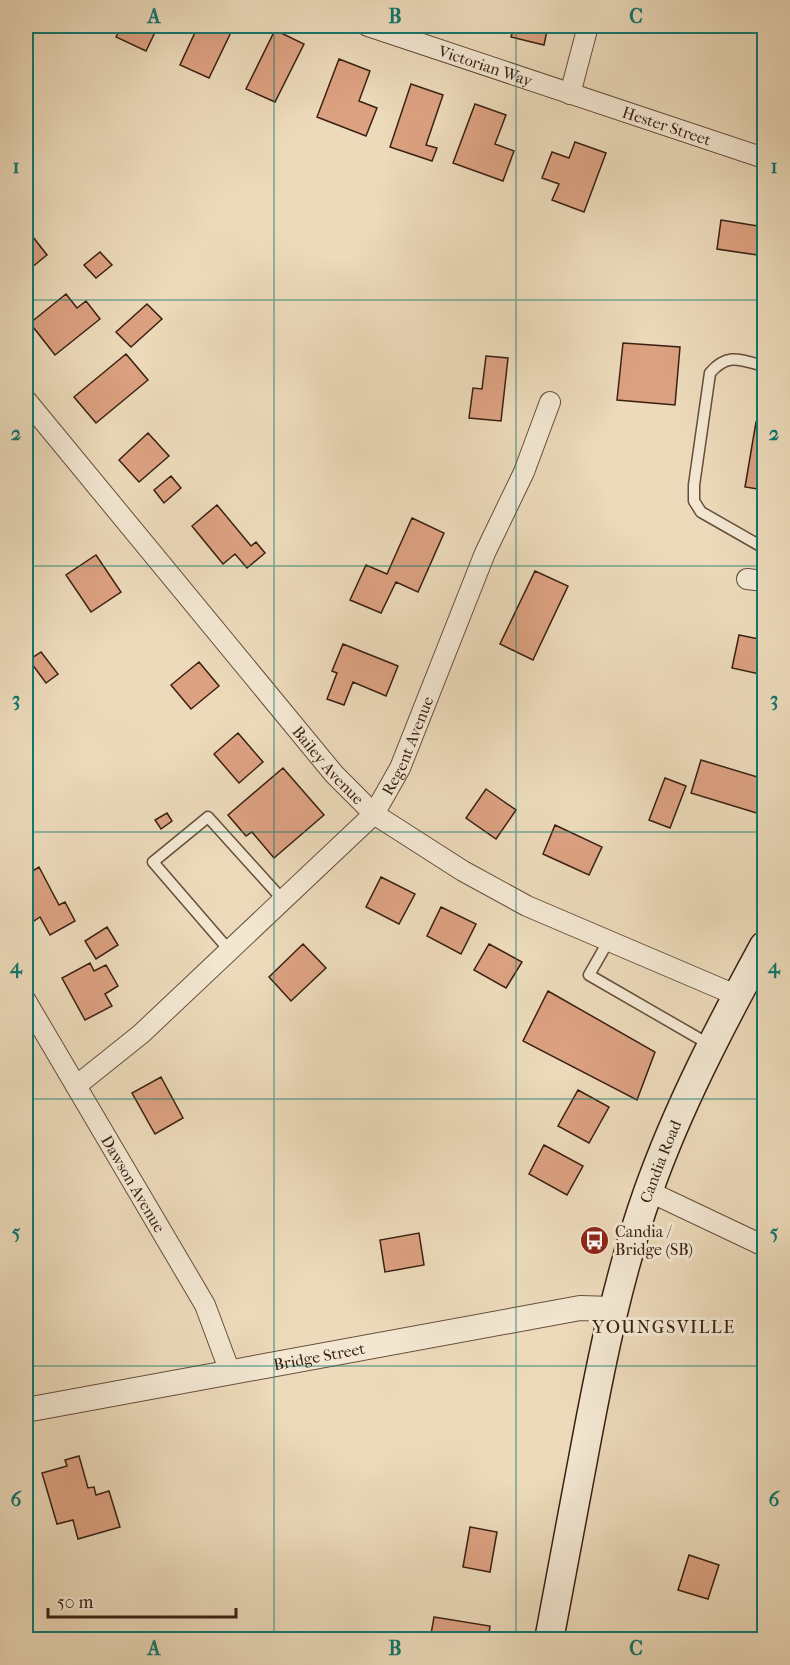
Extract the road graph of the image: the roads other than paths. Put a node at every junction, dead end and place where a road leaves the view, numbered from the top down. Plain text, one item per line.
1 (368, 26) edge
2 (588, 26) edge
3 (570, 94) junction
4 (765, 158) edge
5 (765, 366) edge
6 (26, 400) edge
7 (550, 402) dead end
8 (765, 548) edge
9 (374, 814) junction
10 (283, 900) junction
11 (609, 940) junction
12 (229, 950) junction
13 (762, 956) edge
14 (738, 996) junction
15 (26, 1001) edge
16 (712, 1046) junction
17 (76, 1086) junction
18 (648, 1191) junction
19 (765, 1246) edge
20 (614, 1309) junction
21 (230, 1372) junction
22 (26, 1410) edge
23 (549, 1640) edge

1 - 3 street, Victorian Way
2 - 3 street
3 - 4 street, Hester Street
5 - 8 lane
6 - 9 street, Bailey Avenue
7 - 9 street, Regent Avenue
9 - 10 street, Regent Avenue
9 - 11 street, Bailey Avenue
10 - 12 street, Regent Avenue
10 - 12 lane
11 - 14 street, Bailey Avenue
11 - 16 lane
12 - 17 street, Regent Avenue
13 - 14 main road, Candia Road
14 - 16 main road, Candia Road
15 - 17 street, Dawson Avenue
16 - 18 main road, Candia Road
17 - 21 street, Dawson Avenue
18 - 19 street
18 - 20 main road, Candia Road
20 - 21 street, Bridge Street
20 - 23 main road, Candia Road
21 - 22 street, Bridge Street

